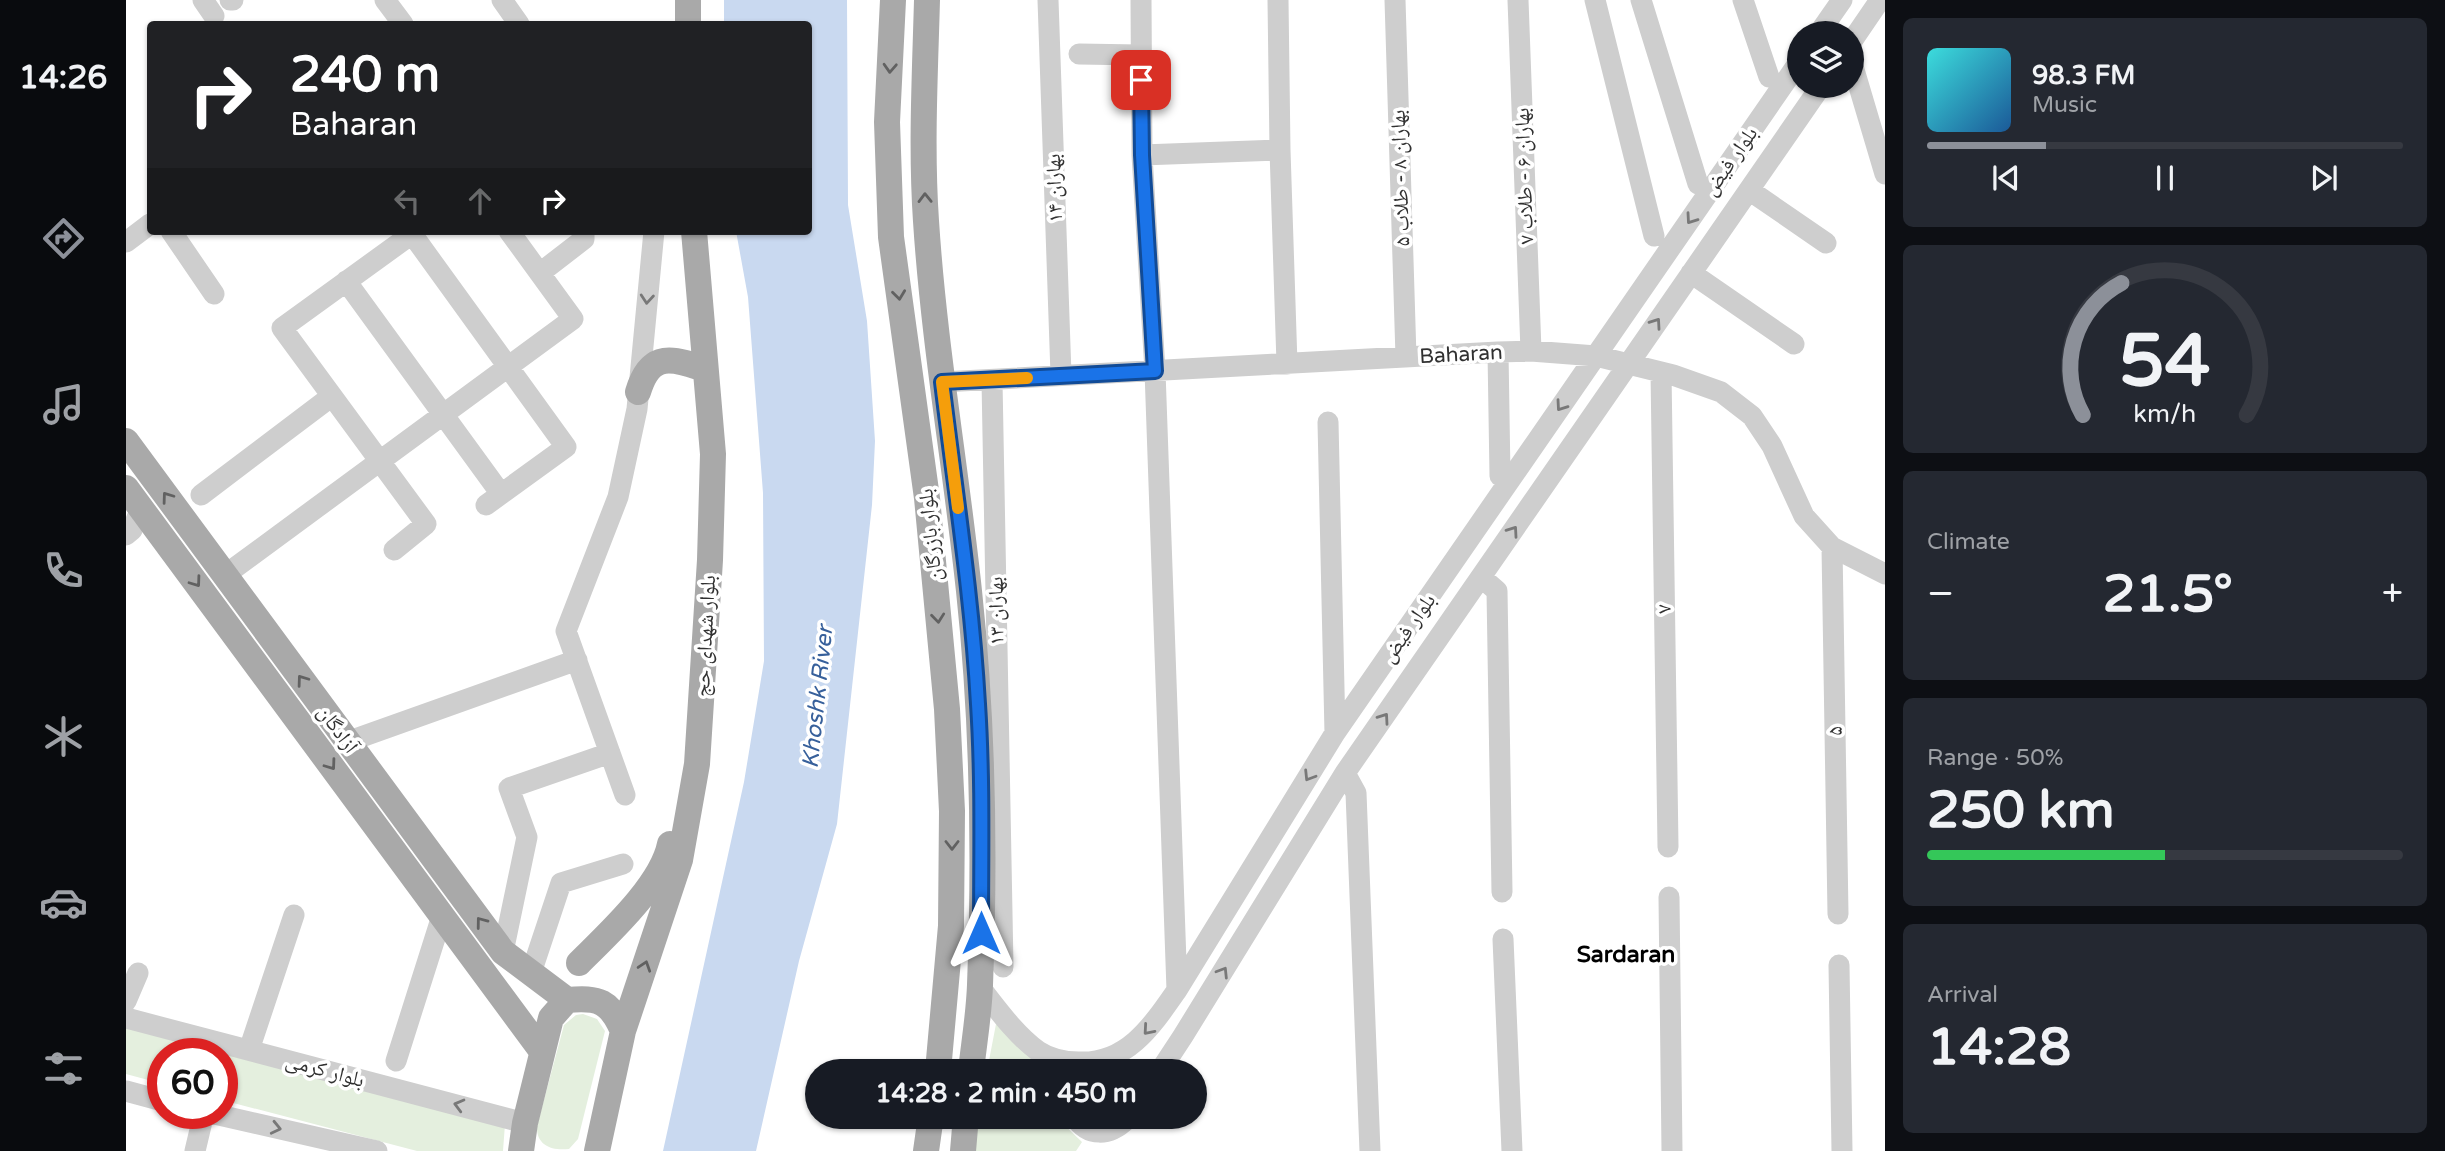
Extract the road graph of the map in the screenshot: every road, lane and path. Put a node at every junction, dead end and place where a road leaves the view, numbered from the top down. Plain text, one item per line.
1 (385, 0) edge
2 (673, 0) edge
3 (688, 0) edge
4 (893, 0) edge
5 (927, 0) edge
6 (1048, 0) edge
7 (1141, 0) edge
8 (1278, 0) edge
9 (1395, 0) edge
10 (1518, 0) edge
11 (1595, 0) edge
12 (1641, 0) edge
13 (1742, 0) edge
14 (1842, 0) edge
15 (1880, 0) edge
16 (401, 21) edge
17 (672, 21) edge
18 (688, 21) edge
19 (1827, 21) edge
20 (1864, 23) edge
21 (1079, 54) dead end
22 (1140, 55) junction
23 (1769, 77) dead end
24 (1787, 79) edge
25 (1813, 98) edge
26 (1862, 98) edge
27 (1280, 150) junction
28 (1142, 155) junction
29 (1885, 174) edge
30 (1698, 184) dead end
31 (1749, 190) junction
32 (147, 226) edge
33 (174, 235) edge
34 (410, 235) edge
35 (416, 235) edge
36 (512, 235) edge
37 (584, 235) edge
38 (653, 235) edge
39 (682, 235) edge
40 (694, 235) edge
41 (1654, 236) dead end
42 (126, 242) edge
43 (1826, 243) dead end
44 (540, 273) junction
45 (1691, 273) junction
46 (346, 281) junction
47 (214, 294) dead end
48 (1794, 344) dead end
49 (1531, 351) junction
50 (1499, 352) junction
51 (1596, 356) junction
52 (1406, 357) junction
53 (1287, 364) junction
54 (1629, 364) junction
55 (508, 367) junction
56 (698, 367) junction
57 (1155, 371) junction
58 (1661, 372) junction
59 (1061, 375) junction
60 (992, 381) junction
61 (942, 382) junction
62 (638, 392) junction
63 (332, 396) junction
64 (443, 415) junction
65 (1328, 422) dead end
66 (126, 441) edge
67 (380, 461) junction
68 (1500, 476) dead end
69 (201, 495) dead end
70 (133, 498) edge
71 (126, 535) edge
72 (1832, 547) junction
73 (394, 550) dead end
74 (1885, 574) edge
75 (225, 575) junction
76 (1481, 577) junction
77 (577, 660) junction
78 (1376, 674) junction
79 (1402, 692) junction
80 (1335, 733) junction
81 (347, 742) junction
82 (610, 753) junction
83 (1345, 773) junction
84 (625, 795) dead end
85 (952, 811) junction
86 (981, 814) junction
87 (1668, 847) dead end
88 (623, 864) dead end
89 (1502, 892) dead end
90 (1669, 897) dead end
91 (1838, 914) dead end
92 (294, 915) dead end
93 (442, 916) junction
94 (1503, 939) dead end
95 (503, 952) junction
96 (579, 963) junction
97 (1839, 965) dead end
98 (1003, 967) dead end
99 (138, 973) dead end
100 (531, 973) junction
101 (980, 987) junction
102 (1177, 990) junction
103 (503, 998) junction
104 (568, 1000) junction
105 (126, 1001) edge
106 (126, 1018) edge
107 (623, 1031) junction
108 (250, 1050) junction
109 (541, 1050) junction
110 (1112, 1058) joint
111 (939, 1059) edge
112 (972, 1059) edge
113 (1168, 1059) edge
114 (396, 1061) dead end
115 (126, 1091) edge
116 (147, 1097) edge
117 (238, 1121) edge
118 (525, 1123) junction
119 (200, 1129) edge
120 (929, 1129) edge
121 (965, 1129) edge
122 (1086, 1129) edge
123 (1116, 1129) edge
124 (1120, 1129) edge
125 (335, 1147) edge
126 (194, 1151) edge
127 (377, 1151) edge
128 (522, 1151) edge
129 (597, 1151) edge
130 (926, 1151) edge
131 (963, 1151) edge
132 (1105, 1151) edge
133 (1370, 1151) edge
134 (1512, 1151) edge
135 (1672, 1151) edge
136 (1842, 1151) edge

1 - 16 street
2 - 17 main road
3 - 18 main road
4 -> 85 main road, بلوار بازرگان
61 -> 5 main road, بلوار بازرگان
6 - 59 street, بهاران ۱۴
7 - 22 street
8 - 27 street
9 - 52 street, بهاران ۸ - طلاب ۵
10 - 49 street, بهاران ۶ - طلاب ۷
11 - 41 street
12 - 30 street
13 - 23 street
14 - 19 street
15 - 20 street
21 - 22 street
22 - 28 street
24 -> 51 street, بلوار فیض
25 - 31 street, بلوار فیض
26 - 29 street
27 - 28 street
27 - 53 street
28 - 57 street
31 - 43 street
31 - 45 street, بلوار فیض
32 - 42 street
33 - 47 street
34 - 46 street
35 - 55 street
36 - 44 street
37 - 44 street
38 -> 62 street
39 - 56 main road, بلوار شهدای حج
107 -> 40 main road, بلوار شهدای حج
44 - 55 street
45 - 48 street
54 -> 45 street, بلوار فیض
46 - 63 street
46 - 64 street
49 - 50 street, Baharan
49 - 51 street, Baharan
50 - 52 street, Baharan
50 - 68 street
51 - 54 street, Baharan
51 -> 78 street, بلوار فیض
52 - 53 street, Baharan
53 - 57 street, Baharan
54 - 58 street, Baharan
76 -> 54 street, بلوار فیض
55 - 64 street
55 - 64 street
56 - 62 main road
56 - 96 main road, بلوار شهدای حج
57 - 59 street, Baharan
57 - 102 street
58 - 72 street, Baharan
58 - 87 street, ۷
59 - 60 street, Baharan
60 - 61 street, Baharan
60 - 98 street, بهاران ۱۳
61 - 86 main road, بلوار بازرگان
62 - 77 street
63 - 67 street
63 - 69 street
64 - 67 street
65 - 80 street
75 -> 66 main road, آزادگان
67 - 73 street
67 - 75 street
70 - 71 street
70 -> 93 main road, آزادگان
72 - 74 street, Baharan
72 - 91 street, ۵
81 -> 75 main road, آزادگان
76 - 79 street, بلوار فیض
76 - 89 street
77 - 81 street
77 - 82 street
78 - 79 street
78 - 80 street, بلوار فیض
83 -> 79 street, بلوار فیض
80 -> 102 street, بلوار فیض
95 -> 81 main road, آزادگان
82 - 84 street
82 - 95 street
113 -> 83 street, بلوار فیض
83 - 133 street
85 - 86 main road
85 -> 111 main road, بلوار بازرگان
86 - 101 main road, بلوار بازرگان
88 - 100 street
90 - 135 street
92 - 108 street
93 - 103 main road, آزادگان
93 - 114 street
94 - 134 street
95 - 100 main road, آزادگان
96 - 100 main road
96 - 104 main road
97 - 136 street
99 - 105 street
100 - 103 main road
100 - 104 main road, آزادگان
101 - 110 street, بلوار فیض
101 - 112 main road, بلوار بازرگان
102 -> 110 street, بلوار فیض
103 - 109 main road, آزادگان
104 - 107 main road
104 - 109 main road
106 - 108 street, بلوار کرمی
107 - 129 main road, بلوار شهدای حج
118 -> 108 street, بلوار کرمی
109 - 118 main road
115 - 116 street
117 -> 125 street
118 - 128 main road
119 - 126 street
120 - 130 main road
121 - 131 main road
122 - 123 street
124 - 132 street
125 - 127 street

